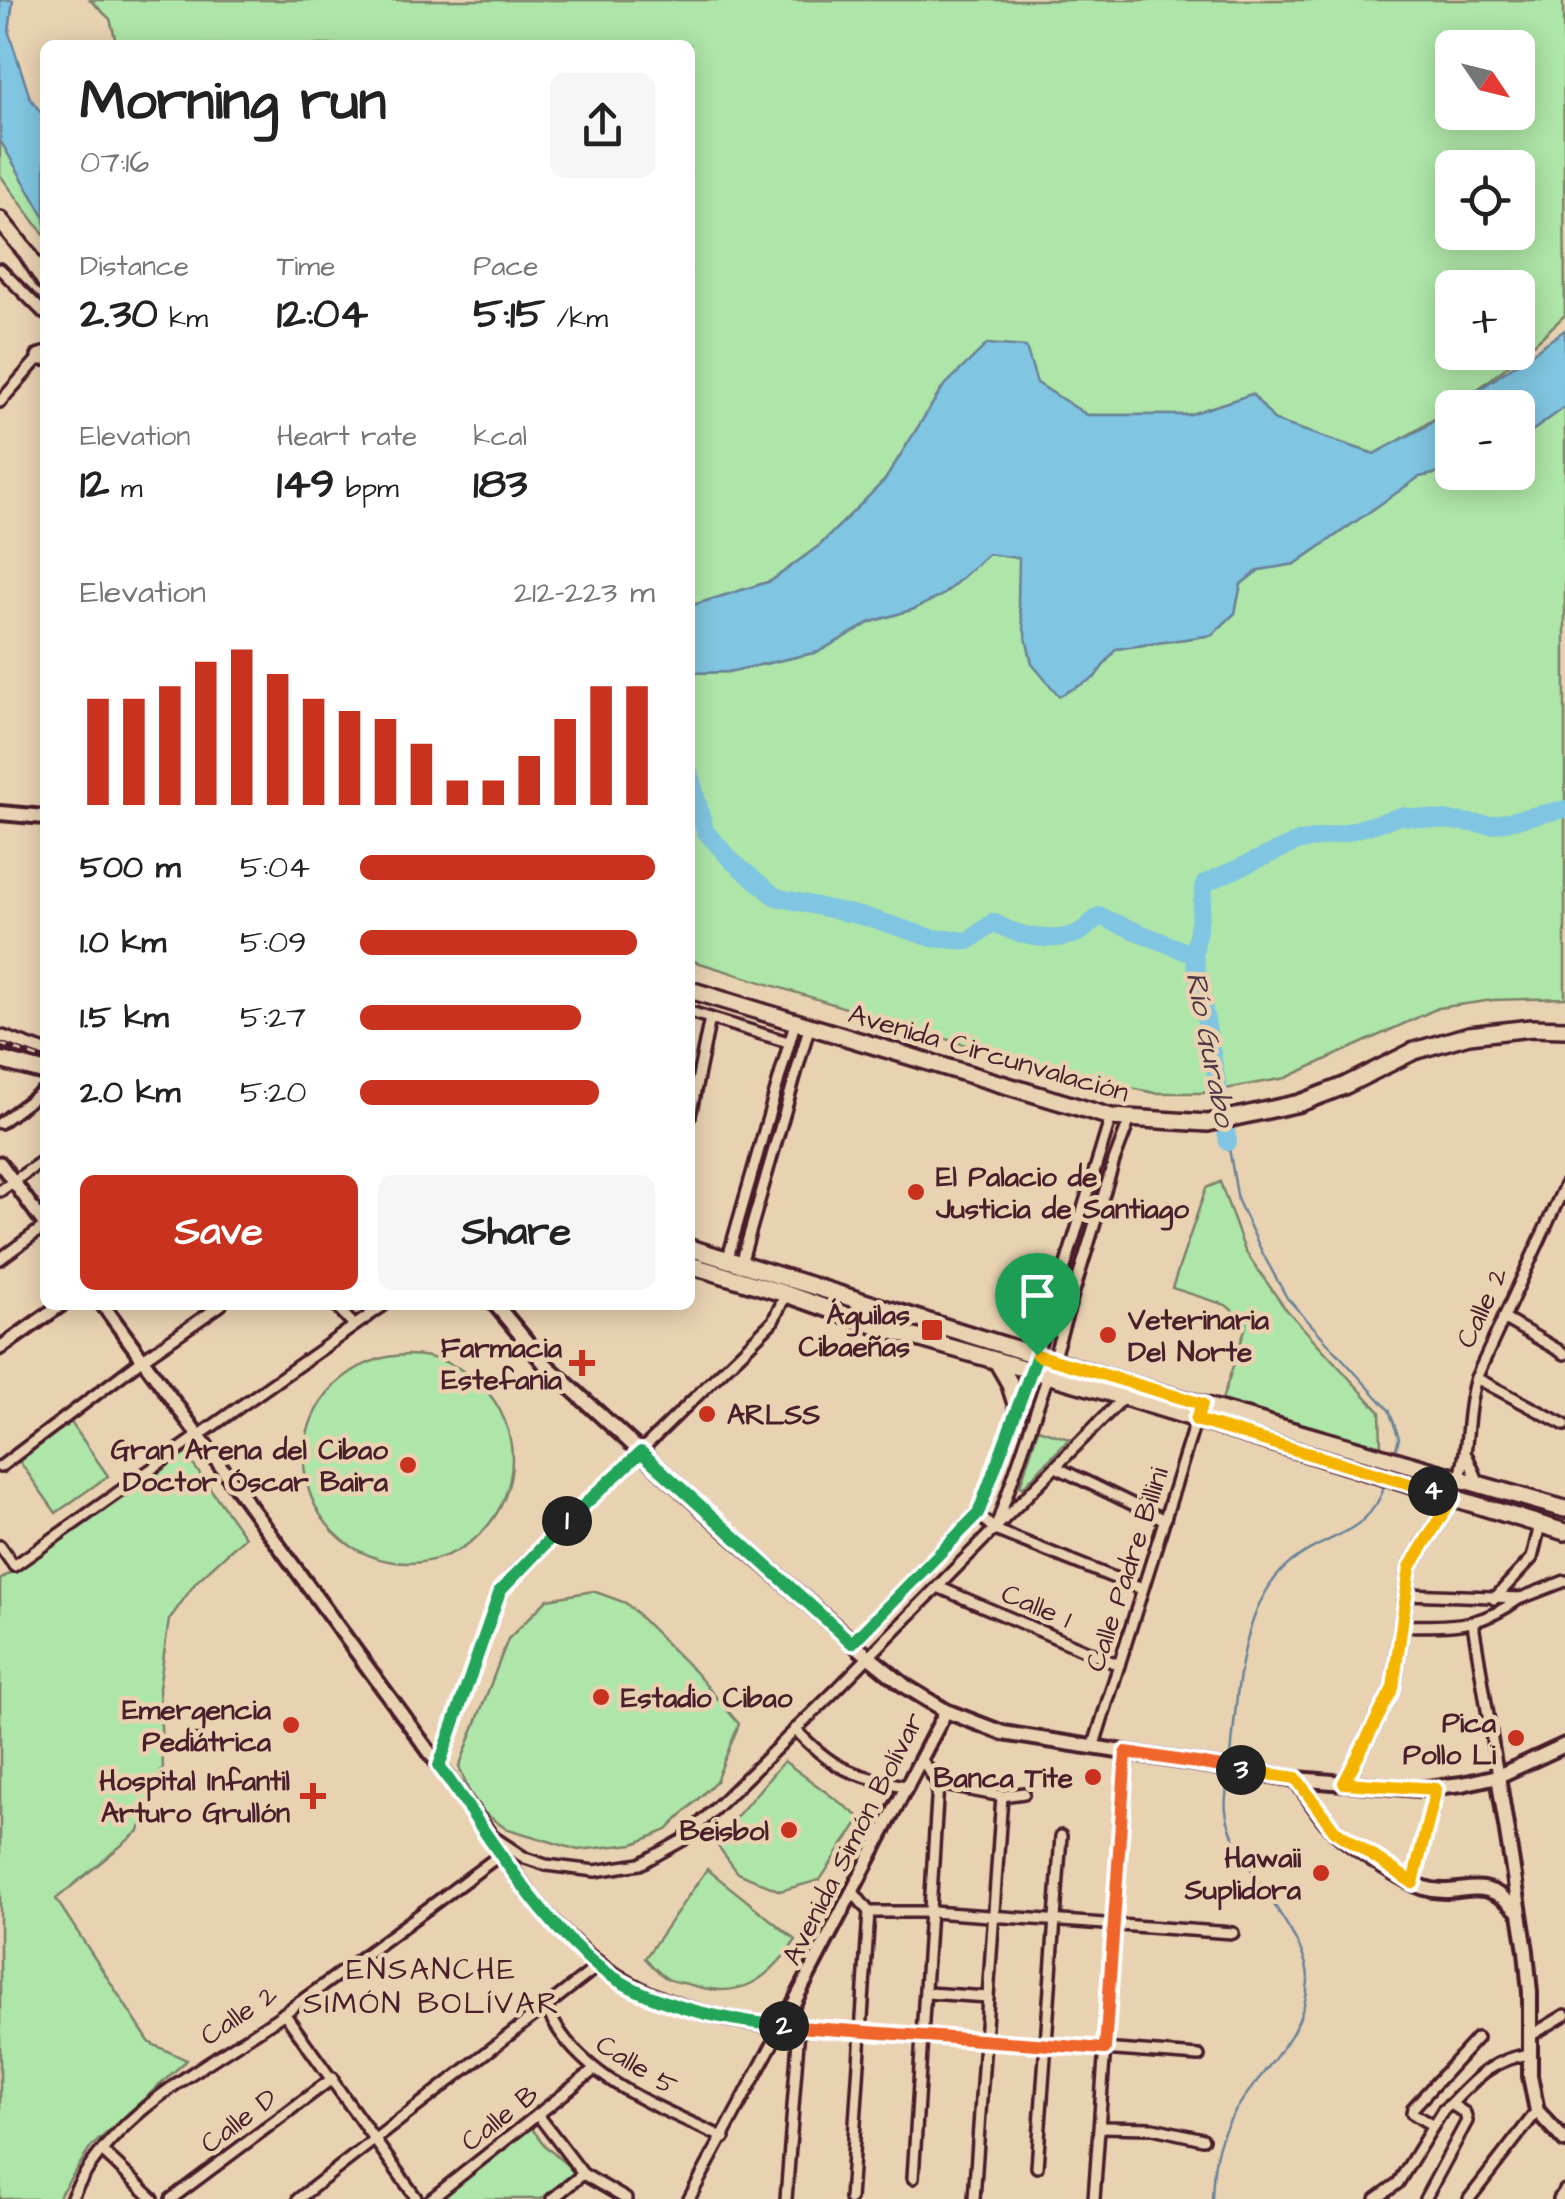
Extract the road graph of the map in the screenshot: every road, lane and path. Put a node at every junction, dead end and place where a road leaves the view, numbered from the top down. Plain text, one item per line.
1 (0, 220) edge
2 (0, 269) edge
3 (40, 273) edge
4 (40, 309) edge
5 (40, 358) edge
6 (2, 396) edge
7 (0, 814) edge
8 (40, 817) edge
9 (695, 992) edge
10 (695, 1014) edge
11 (710, 1018) junction
12 (802, 1025) junction
13 (1565, 1029) edge
14 (0, 1038) edge
15 (788, 1042) junction
16 (40, 1052) edge
17 (0, 1060) edge
18 (40, 1071) edge
19 (695, 1092) edge
20 (40, 1093) edge
21 (1111, 1117) junction
22 (1130, 1119) junction
23 (0, 1123) edge
24 (0, 1163) edge
25 (40, 1163) edge
26 (14, 1182) junction
27 (1565, 1186) edge
28 (0, 1191) edge
29 (1561, 1206) edge
30 (40, 1219) edge
31 (40, 1230) edge
32 (695, 1250) edge
33 (0, 1259) edge
34 (695, 1265) edge
35 (732, 1269) junction
36 (786, 1294) junction
37 (54, 1310) edge
38 (107, 1310) edge
39 (214, 1310) edge
40 (340, 1310) edge
41 (376, 1310) edge
42 (500, 1310) edge
43 (1503, 1318) junction
44 (354, 1325) junction
45 (0, 1348) edge
46 (1565, 1354) edge
47 (1037, 1355) junction
48 (143, 1359) junction
49 (1054, 1360) junction
50 (998, 1363) junction
51 (1031, 1372) junction
52 (1048, 1376) junction
53 (1476, 1378) junction
54 (1124, 1397) junction
55 (1565, 1409) edge
56 (1018, 1410) junction
57 (1199, 1412) junction
58 (1561, 1424) edge
59 (199, 1435) junction
60 (641, 1452) junction
61 (1467, 1456) junction
62 (1358, 1459) junction
63 (0, 1466) edge
64 (1056, 1467) junction
65 (1459, 1481) junction
66 (1481, 1486) junction
67 (1453, 1497) junction
68 (1565, 1509) edge
69 (978, 1514) junction
70 (1166, 1520) junction
71 (1540, 1526) junction
72 (995, 1530) junction
73 (1565, 1532) edge
74 (0, 1546) edge
75 (1565, 1581) edge
76 (938, 1587) junction
77 (1142, 1589) junction
78 (1406, 1594) junction
79 (1521, 1598) junction
80 (1494, 1599) junction
81 (1473, 1624) junction
82 (1400, 1626) junction
83 (852, 1643) junction
84 (868, 1656) junction
85 (1118, 1665) junction
86 (946, 1711) junction
87 (795, 1729) junction
88 (1565, 1746) edge
89 (1093, 1748) junction
90 (1126, 1752) junction
91 (922, 1760) junction
92 (439, 1766) junction
93 (1498, 1776) junction
94 (1296, 1778) junction
95 (1344, 1783) junction
96 (938, 1784) junction
97 (908, 1787) junction
98 (1436, 1789) junction
99 (1024, 1793) dead end
100 (1002, 1796) junction
101 (490, 1835) junction
102 (1062, 1836) dead end
103 (502, 1854) junction
104 (1413, 1883) junction
105 (854, 1893) junction
106 (869, 1912) junction
107 (932, 1912) junction
108 (1519, 1912) junction
109 (993, 1917) junction
110 (1054, 1922) junction
111 (1113, 1926) junction
112 (1233, 1933) dead end
113 (598, 1966) junction
114 (927, 1993) junction
115 (988, 1997) junction
116 (546, 2007) junction
117 (284, 2013) junction
118 (1565, 2015) edge
119 (782, 2026) junction
120 (799, 2028) junction
121 (860, 2032) junction
122 (924, 2036) junction
123 (1530, 2036) junction
124 (1477, 2038) dead end
125 (985, 2042) junction
126 (1045, 2044) junction
127 (1105, 2049) junction
128 (1530, 2054) junction
129 (1199, 2056) dead end
130 (594, 2070) junction
131 (333, 2078) junction
132 (1451, 2104) junction
133 (1537, 2111) junction
134 (538, 2115) junction
135 (1432, 2126) junction
136 (1101, 2127) junction
137 (376, 2138) junction
138 (724, 2138) junction
139 (1203, 2139) dead end
140 (1565, 2142) edge
141 (102, 2151) junction
142 (1038, 2167) dead end
143 (583, 2174) junction
144 (913, 2178) dead end
145 (1385, 2190) junction
146 (1565, 2190) edge
147 (174, 2198) edge
148 (71, 2199) edge
149 (153, 2199) edge
150 (298, 2199) edge
151 (417, 2199) edge
152 (431, 2199) edge
153 (552, 2199) edge
154 (626, 2199) edge
155 (690, 2199) edge
156 (786, 2199) edge
157 (850, 2199) edge
158 (974, 2199) edge
159 (1094, 2199) edge
160 (1376, 2199) edge
161 (1400, 2199) edge
162 (1424, 2199) edge
163 (1469, 2199) edge
164 (1559, 2199) edge

1 - 3 main road
2 - 4 street
5 - 6 street
7 - 8 main road
9 - 12 main road, Avenida Circunvalación
10 - 11 street
11 - 15 street
11 - 19 street
12 - 15 street
12 - 21 main road, Avenida Circunvalación
12 - 35 street
13 - 22 main road, Avenida Circunvalación
14 - 16 main road
15 - 35 street
17 - 18 main road
20 - 23 street
21 - 22 main road, Avenida Circunvalación
21 - 47 street
22 - 49 street
24 - 26 street
25 - 26 street
26 - 28 street
26 - 30 street
27 - 29 street, Calle 2
29 - 43 street, Calle 2
31 - 33 street
32 - 35 main road
34 - 35 main road
35 - 36 main road
35 - 47 main road
36 - 50 main road
36 - 60 street
37 - 45 street
38 - 48 street
39 - 48 street
40 - 44 street
41 - 44 street
42 - 60 main road
43 - 46 street
43 - 53 street, Calle 2
44 - 59 street
47 - 49 main road
47 - 51 street
48 - 59 street
48 - 63 street
49 - 52 street
49 - 57 main road
50 - 51 main road
50 - 56 main road
51 - 52 main road
51 - 56 street
52 - 54 main road
52 - 72 street
53 - 58 street
53 - 61 street, Calle 2
54 - 57 main road
54 - 64 street
55 - 58 street
56 - 69 street
57 - 62 main road
57 - 70 street, Calle Padre Billini
59 - 74 street
59 - 92 street
60 - 83 main road
60 - 92 street
61 - 65 street, Calle 2
61 - 66 street, Calle 2
62 - 65 main road
62 - 67 main road
64 - 70 street
64 - 72 street
65 - 66 main road
66 - 68 main road
67 - 71 main road
67 - 78 street
69 - 72 street
69 - 83 street
70 - 77 street, Calle Padre Billini
71 - 73 main road
71 - 80 street
72 - 76 street
72 - 77 street
75 - 79 street
76 - 84 street
76 - 85 street, Calle 1
77 - 85 street, Calle Padre Billini
78 - 80 street
78 - 82 street
79 - 80 street
79 - 81 street
81 - 82 street
81 - 93 street
82 - 95 street
83 - 84 main road
84 - 86 main road
84 - 87 street
85 - 89 street, Calle Padre Billini
86 - 89 main road
86 - 91 street, Avenida Simón Bolívar
87 - 97 street
87 - 101 street
88 - 93 main road
89 - 90 main road
90 - 94 main road
90 - 111 street
91 - 96 street
91 - 97 street, Avenida Simón Bolívar
92 - 101 street
93 - 98 main road
93 - 108 main road
94 - 95 main road
94 - 104 main road
95 - 98 main road
96 - 100 street
96 - 107 street
97 - 105 street, Avenida Simón Bolívar
98 - 104 street
99 - 100 street
100 - 109 street
101 - 103 street
102 - 110 street
103 - 113 street
103 - 117 street, Calle 2
104 - 108 main road
105 - 106 street
105 - 119 street, Avenida Simón Bolívar
106 - 107 street
106 - 121 street
107 - 109 street
107 - 114 street
108 - 123 main road
109 - 110 street
109 - 115 street
110 - 111 street
110 - 126 street
111 - 112 street
111 - 127 street
113 - 116 street
113 - 119 street
114 - 115 street
114 - 122 street
115 - 125 street
116 - 130 street, Calle 5
116 - 137 street
117 - 131 street
117 - 141 street, Calle 2
118 - 123 street
119 - 120 street
119 - 138 street, Avenida Simón Bolívar
120 - 121 street
120 - 156 street
121 - 122 street
121 - 157 street
122 - 125 street
122 - 144 street
123 - 128 main road
124 - 135 street
125 - 126 street
125 - 158 street
126 - 127 street
126 - 142 street
127 - 129 street
127 - 136 street
128 - 132 street
128 - 133 main road
130 - 134 street, Calle B
130 - 138 street, Calle 5
131 - 137 street
131 - 147 street, Calle D
132 - 135 street
132 - 162 street
133 - 140 main road
133 - 163 street
134 - 143 street
134 - 152 street, Calle B
135 - 145 street
136 - 139 street
136 - 159 street
137 - 150 street
137 - 151 street
138 - 155 street, Avenida Simón Bolívar
141 - 148 street, Calle 2
141 - 149 street
143 - 153 street
143 - 154 street
145 - 160 street
145 - 161 street
146 - 164 street

